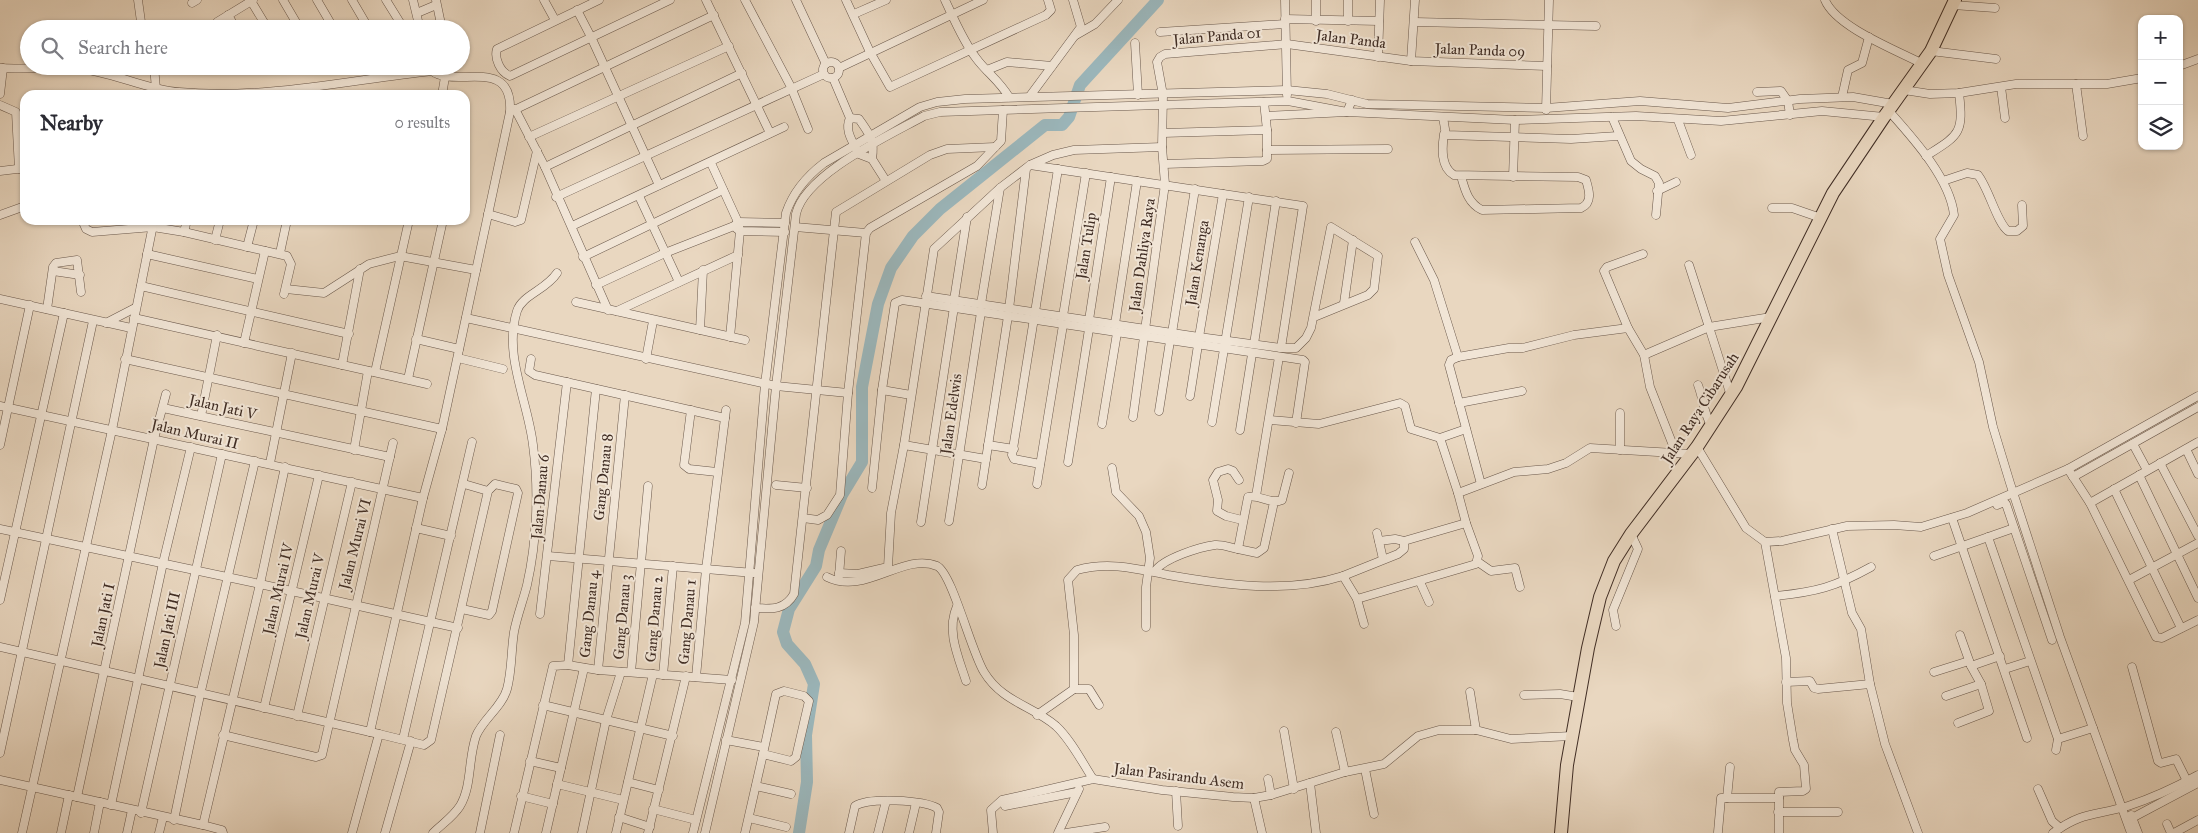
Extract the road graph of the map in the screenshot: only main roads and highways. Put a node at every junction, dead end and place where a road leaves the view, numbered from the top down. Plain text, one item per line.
1 (1954, 2) edge
2 (1561, 833) edge

1 - 2 main road, Jalan Raya Cibarusah

